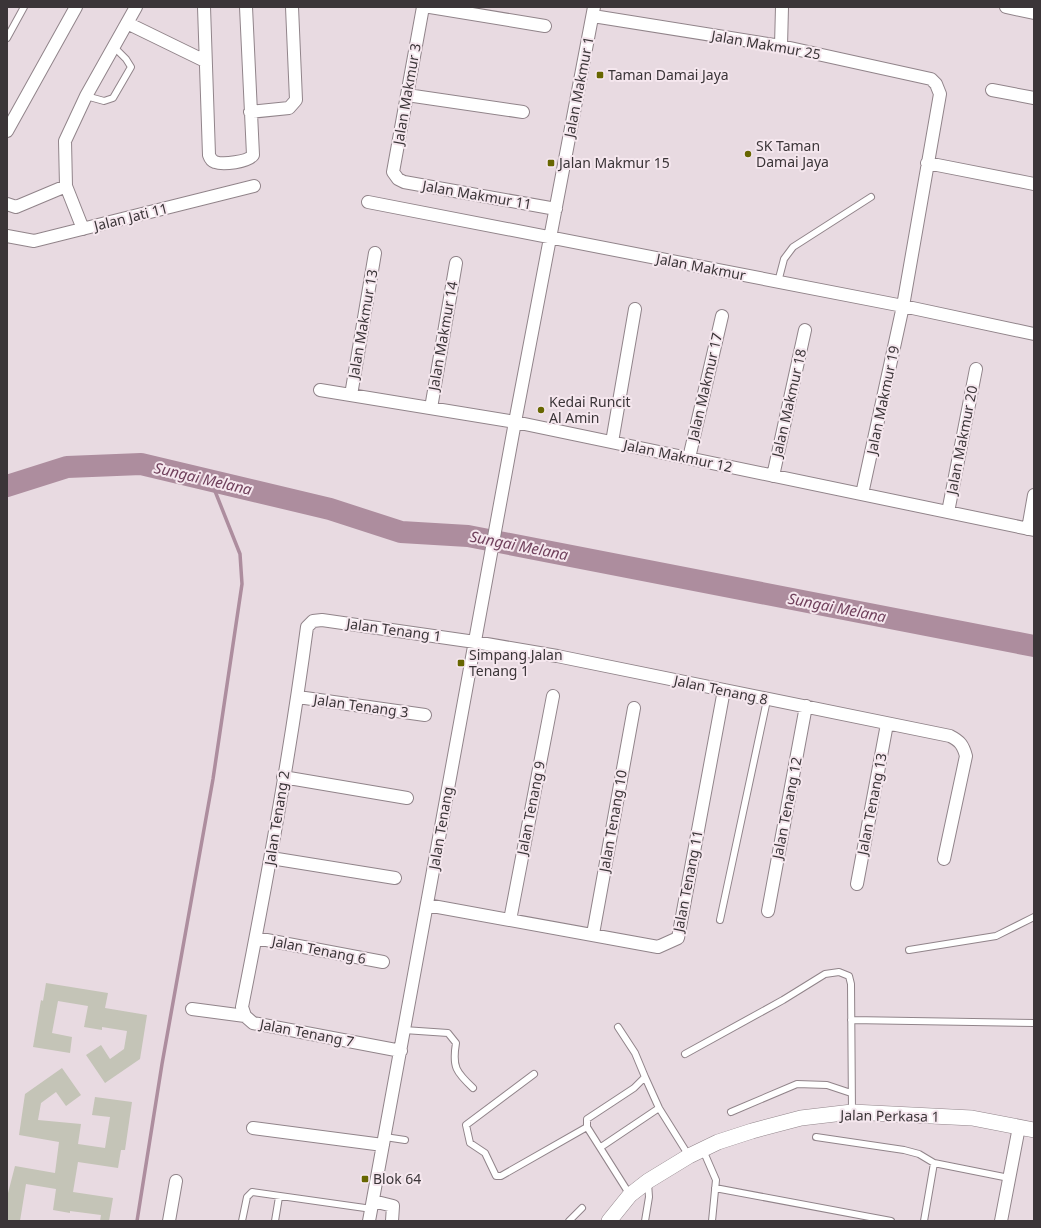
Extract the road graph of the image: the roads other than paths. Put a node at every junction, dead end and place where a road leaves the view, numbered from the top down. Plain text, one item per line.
1 (24, 7) edge
2 (76, 7) edge
3 (136, 7) edge
4 (204, 7) edge
5 (246, 7) edge
6 (292, 7) edge
7 (423, 7) edge
8 (430, 7) edge
9 (782, 7) edge
10 (1006, 7) edge
11 (593, 12) edge
12 (1034, 12) edge
13 (127, 23) junction
14 (545, 26) dead end
15 (7, 38) edge
16 (781, 46) junction
17 (114, 47) junction
18 (205, 61) junction
19 (936, 84) joint
20 (992, 90) dead end
21 (407, 95) junction
22 (86, 96) junction
23 (1034, 98) edge
24 (250, 112) junction
25 (523, 112) dead end
26 (7, 131) edge
27 (927, 163) junction
28 (398, 179) joint
29 (1034, 184) edge
30 (66, 186) junction
31 (254, 186) dead end
32 (870, 197) dead end
33 (368, 202) dead end
34 (7, 204) edge
35 (556, 209) junction
36 (83, 229) junction
37 (7, 236) edge
38 (551, 238) junction
39 (376, 253) dead end
40 (456, 263) dead end
41 (778, 282) junction
42 (903, 306) junction
43 (635, 310) dead end
44 (722, 316) dead end
45 (805, 330) dead end
46 (1034, 334) edge
47 (976, 369) dead end
48 (320, 390) dead end
49 (351, 395) junction
50 (431, 408) junction
51 (514, 428) junction
52 (612, 442) junction
53 (688, 458) junction
54 (773, 476) junction
55 (862, 494) junction
56 (1034, 495) edge
57 (948, 512) junction
58 (1031, 530) edge
59 (313, 621) joint
60 (475, 642) junction
61 (724, 690) junction
62 (553, 696) dead end
63 (298, 697) junction
64 (767, 700) junction
65 (806, 706) junction
66 (634, 708) dead end
67 (425, 715) dead end
68 (887, 724) junction
69 (283, 777) junction
70 (407, 798) dead end
71 (271, 858) junction
72 (944, 859) dead end
73 (395, 878) dead end
74 (857, 884) dead end
75 (427, 905) junction
76 (768, 911) dead end
77 (1034, 917) edge
78 (510, 920) junction
79 (720, 920) dead end
80 (593, 934) junction
81 (256, 938) junction
82 (909, 950) dead end
83 (383, 962) dead end
84 (192, 1009) dead end
85 (245, 1016) junction
86 (851, 1020) junction
87 (1034, 1023) edge
88 (618, 1027) dead end
89 (404, 1030) junction
90 (400, 1051) junction
91 (685, 1054) dead end
92 (534, 1074) dead end
93 (645, 1077) junction
94 (473, 1088) dead end
95 (851, 1093) junction
96 (659, 1108) junction
97 (730, 1112) dead end
98 (852, 1112) junction
99 (587, 1127) junction
100 (1019, 1127) junction
101 (253, 1128) dead end
102 (1034, 1130) edge
103 (816, 1137) dead end
104 (405, 1140) dead end
105 (384, 1141) junction
106 (601, 1147) junction
107 (703, 1150) junction
108 (689, 1156) junction
109 (934, 1163) junction
110 (1009, 1178) junction
111 (176, 1181) dead end
112 (648, 1181) junction
113 (715, 1188) junction
114 (630, 1195) junction
115 (280, 1197) junction
116 (582, 1208) dead end
117 (371, 1210) edge
118 (169, 1221) edge
119 (242, 1221) edge
120 (275, 1221) edge
121 (392, 1221) edge
122 (569, 1221) edge
123 (609, 1221) edge
124 (645, 1221) edge
125 (712, 1221) edge
126 (891, 1221) edge
127 (924, 1221) edge
128 (1001, 1221) edge

1 - 15 lane
2 - 26 street
3 - 13 street
4 - 18 street
5 - 24 street
6 - 24 street
7 - 21 street, Jalan Makmur 3
8 - 14 street
9 - 16 street
10 - 12 street
11 - 16 street, Jalan Makmur 25
11 - 35 street, Jalan Makmur 1
13 - 17 street
13 - 18 street
16 - 19 street, Jalan Makmur 25
17 - 22 street
17 - 22 lane
18 - 24 street
19 - 27 street, Jalan Makmur 19
20 - 23 street
21 - 25 street
21 - 28 street, Jalan Makmur 3
22 - 30 street
27 - 29 street
27 - 42 street, Jalan Makmur 19
28 - 35 street, Jalan Makmur 11
30 - 34 street
30 - 36 street
31 - 36 street, Jalan Jati 11
32 - 41 lane
33 - 38 street, Jalan Makmur
35 - 38 street, Jalan Makmur 1
36 - 37 street, Jalan Jati 11
38 - 41 street, Jalan Makmur
38 - 51 street
39 - 49 street, Jalan Makmur 13
40 - 50 street, Jalan Makmur 14
41 - 42 street, Jalan Makmur
42 - 46 street, Jalan Makmur
42 - 55 street, Jalan Makmur 19
43 - 52 street
44 - 53 street, Jalan Makmur 17
45 - 54 street, Jalan Makmur 18
47 - 57 street, Jalan Makmur 20
48 - 49 street, Jalan Makmur 12
49 - 50 street, Jalan Makmur 12
50 - 51 street, Jalan Makmur 12
51 - 52 street, Jalan Makmur 12
51 - 60 street, Jalan Tenang
52 - 53 street, Jalan Makmur 12
53 - 54 street, Jalan Makmur 12
54 - 55 street, Jalan Makmur 12
55 - 57 street, Jalan Makmur 12
56 - 58 street
57 - 58 street, Jalan Makmur 12
59 - 60 street, Jalan Tenang 1
59 - 63 street, Jalan Tenang 2
60 - 61 street, Jalan Tenang 8
60 - 75 street, Jalan Tenang
61 - 64 street, Jalan Tenang 8
61 - 80 street, Jalan Tenang 11
62 - 78 street, Jalan Tenang 9
63 - 67 street, Jalan Tenang 3
63 - 69 street, Jalan Tenang 2
64 - 65 street, Jalan Tenang 8
64 - 79 lane
65 - 68 street, Jalan Tenang 8
65 - 76 street, Jalan Tenang 12
66 - 80 street, Jalan Tenang 10
68 - 72 street, Jalan Tenang 8
68 - 74 street, Jalan Tenang 13
69 - 70 street
69 - 71 street, Jalan Tenang 2
71 - 73 street
71 - 81 street, Jalan Tenang 2
75 - 78 street, Jalan Tenang 11
75 - 89 street, Jalan Tenang
77 - 82 lane
78 - 80 street, Jalan Tenang 11
81 - 83 street, Jalan Tenang 6
81 - 85 street, Jalan Tenang 2
84 - 85 street, Jalan Tenang 7
85 - 90 street, Jalan Tenang 7
86 - 87 lane
86 - 91 lane
86 - 95 lane
88 - 93 lane
89 - 90 street, Jalan Tenang
89 - 94 lane
90 - 105 street, Jalan Tenang
92 - 99 lane
93 - 96 lane
93 - 99 lane
95 - 97 lane
95 - 98 lane
96 - 106 lane
96 - 108 lane
98 - 100 street, Jalan Perkasa 1
98 - 107 street, Jalan Perkasa 1
99 - 106 lane
100 - 102 street, Jalan Perkasa 1
100 - 110 street
101 - 105 street
103 - 109 lane
104 - 105 lane
105 - 117 street, Jalan Tenang
106 - 114 lane
107 - 108 street, Jalan Perkasa 1
107 - 113 lane
108 - 112 street, Jalan Perkasa 1
109 - 110 lane
109 - 127 lane
110 - 128 street
111 - 118 street
112 - 114 street, Jalan Perkasa 1
112 - 124 lane
113 - 125 lane
113 - 126 lane
114 - 123 street, Jalan Perkasa 1
115 - 117 lane
115 - 119 lane
115 - 120 lane
116 - 122 lane
117 - 121 street

